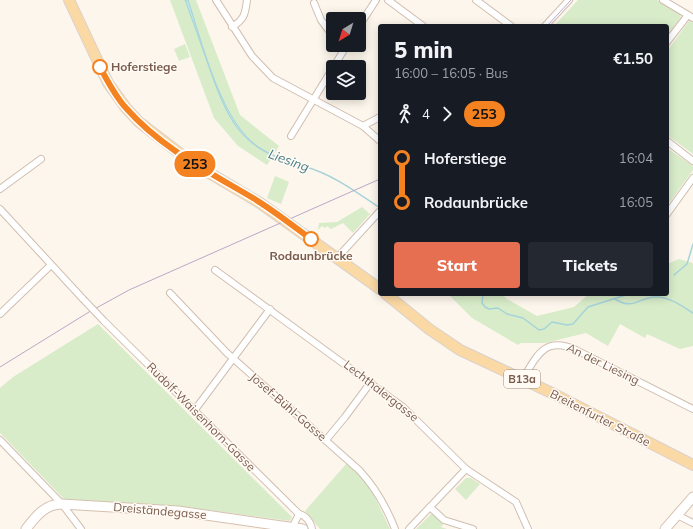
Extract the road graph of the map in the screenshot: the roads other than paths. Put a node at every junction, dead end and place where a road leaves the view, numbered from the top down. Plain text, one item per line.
1 (69, 0) edge
2 (216, 0) edge
3 (247, 0) edge
4 (376, 0) edge
5 (388, 0) edge
6 (476, 0) edge
7 (568, 0) edge
8 (663, 0) edge
9 (314, 3) dead end
10 (366, 15) edge
11 (690, 16) edge
12 (420, 24) edge
13 (508, 24) edge
14 (547, 24) edge
15 (232, 27) junction
16 (326, 27) edge
17 (669, 40) edge
18 (340, 52) edge
19 (312, 100) junction
20 (378, 118) edge
21 (363, 126) junction
22 (290, 136) dead end
23 (378, 139) edge
24 (669, 142) edge
25 (41, 159) dead end
26 (693, 160) edge
27 (693, 178) edge
28 (0, 190) edge
29 (0, 209) edge
30 (669, 211) edge
31 (378, 213) edge
32 (337, 258) junction
33 (50, 265) junction
34 (215, 270) dead end
35 (378, 288) edge
36 (170, 293) dead end
37 (389, 296) edge
38 (270, 309) junction
39 (0, 314) edge
40 (233, 359) junction
41 (523, 379) junction
42 (371, 382) junction
43 (693, 409) edge
44 (194, 411) junction
45 (0, 440) edge
46 (326, 440) junction
47 (693, 465) edge
48 (466, 469) junction
49 (693, 497) edge
50 (62, 504) junction
51 (430, 507) junction
52 (298, 514) junction
53 (677, 515) junction
54 (693, 523) edge
55 (293, 526) junction
56 (26, 529) edge
57 (81, 529) edge
58 (303, 529) edge
59 (312, 529) edge
60 (395, 529) edge
61 (409, 529) edge
62 (473, 529) edge
63 (528, 529) edge
64 (665, 529) edge

1 - 32 main road
2 - 15 street
3 - 15 street
4 - 10 street
5 - 12 street
6 - 13 street
7 - 14 street
8 - 11 street
9 - 16 street
11 - 17 street
15 - 19 street
18 - 19 street
19 - 21 street
19 - 22 street
20 - 21 street
21 - 23 street
24 - 26 street
25 - 28 street
27 - 30 street
29 - 33 street
31 - 32 street
32 - 35 main road
33 - 39 street
33 - 44 street, Rudolf-Waisenhorn-Gasse, bridge
34 - 38 street, Lechthalergasse
36 - 40 street, Josef-Bühl-Gasse
37 - 41 main road, Breitenfurter Straße / B13a
38 - 40 street
38 - 42 street, Lechthalergasse
40 - 44 street
40 - 46 street, Josef-Bühl-Gasse
41 - 43 street, An der Liesing
41 - 47 main road, Breitenfurter Straße / B13a
42 - 46 street
42 - 48 street, Lechthalergasse
44 - 52 street, Rudolf-Waisenhorn-Gasse
45 - 50 street
46 - 60 street, Josef-Bühl-Gasse
48 - 51 street
48 - 63 street, Lechthalergasse
49 - 53 street
50 - 55 street, Dreiständegasse
50 - 56 street, Dreiständegasse
50 - 57 street
51 - 61 street
51 - 62 street
52 - 55 street
52 - 59 street, Rudolf-Waisenhorn-Gasse
53 - 54 street
53 - 64 street
55 - 58 street, Dreiständegasse

